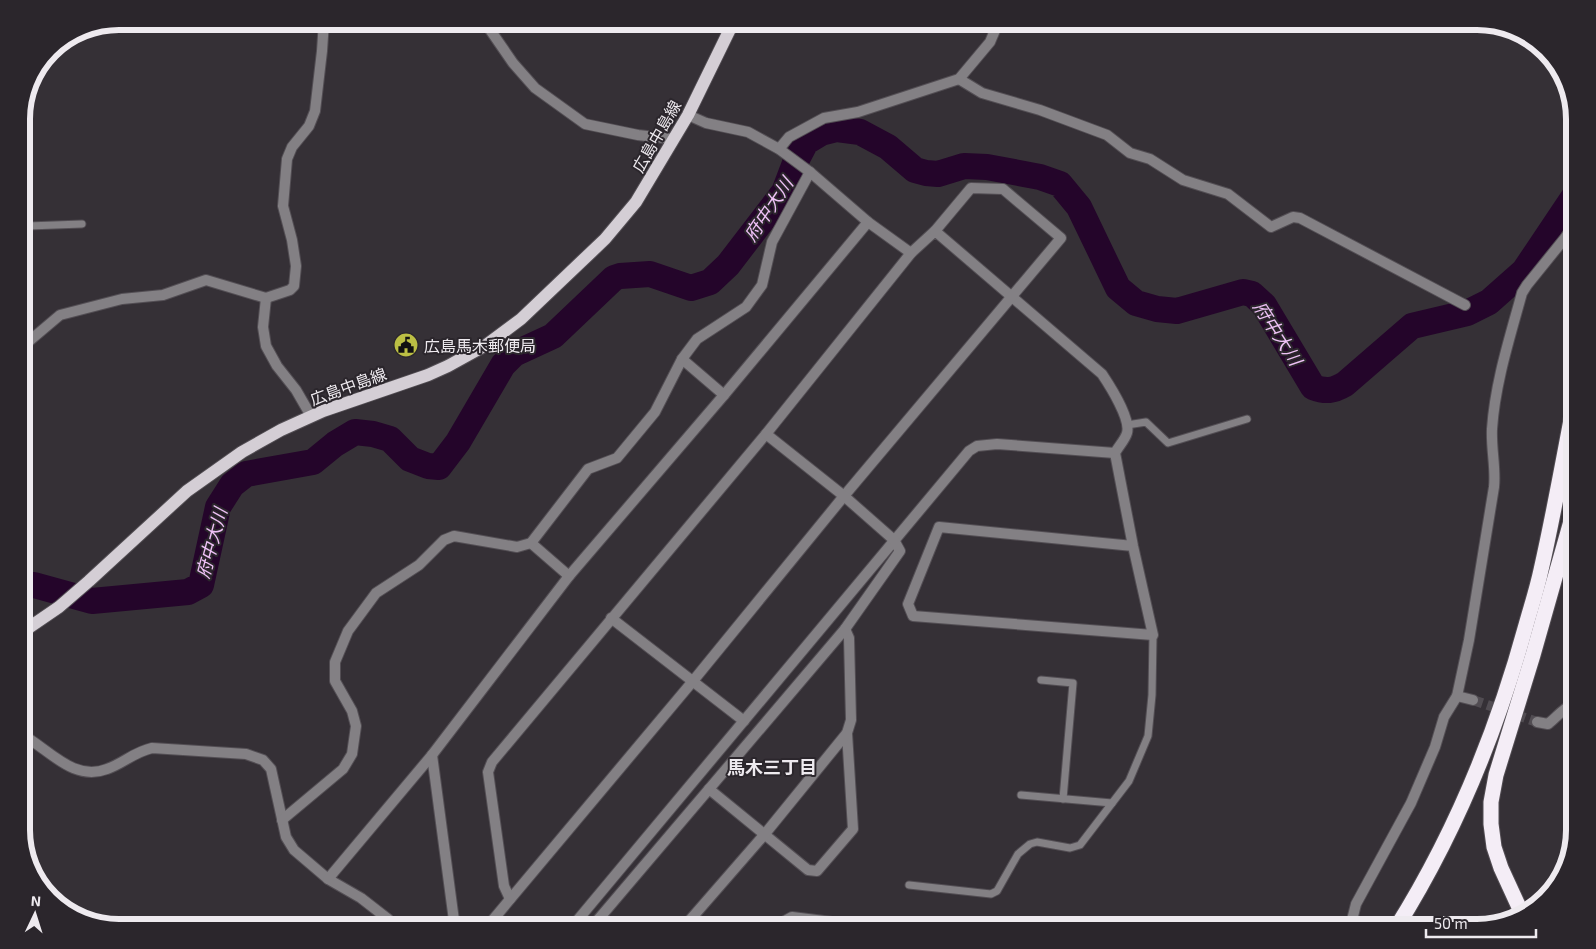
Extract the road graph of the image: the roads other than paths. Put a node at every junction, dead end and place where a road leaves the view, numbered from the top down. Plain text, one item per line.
1 (323, 30) edge
2 (490, 30) edge
3 (730, 30) edge
4 (995, 30) edge
5 (959, 80) junction
6 (688, 116) junction
7 (673, 139) junction
8 (779, 149) junction
9 (807, 170) junction
10 (868, 222) junction
11 (82, 224) dead end
12 (30, 226) edge
13 (935, 231) junction
14 (1566, 236) edge
15 (911, 253) junction
16 (1011, 297) junction
17 (266, 298) junction
18 (1465, 304) dead end
19 (30, 341) edge
20 (682, 359) junction
21 (724, 395) junction
22 (312, 416) junction
23 (1247, 419) dead end
24 (1127, 425) junction
25 (766, 434) junction
26 (1566, 444) edge
27 (1115, 454) junction
28 (844, 496) junction
29 (1566, 539) edge
30 (894, 540) junction
31 (531, 544) junction
32 (1133, 546) junction
33 (569, 576) junction
34 (611, 618) junction
35 (30, 627) edge
36 (845, 629) junction
37 (1153, 635) junction
38 (1041, 680) dead end
39 (693, 681) junction
40 (1457, 696) junction
41 (1473, 700) tunnel mouth
42 (1566, 708) edge
43 (744, 721) junction
44 (1537, 722) tunnel mouth
45 (847, 733) junction
46 (30, 740) edge
47 (432, 755) junction
48 (710, 789) junction
49 (1021, 795) dead end
50 (1063, 798) junction
51 (1112, 803) junction
52 (282, 820) junction
53 (764, 834) junction
54 (328, 879) junction
55 (908, 885) dead end
56 (510, 898) junction
57 (1519, 908) edge
58 (388, 919) edge
59 (455, 919) edge
60 (493, 919) edge
61 (579, 919) edge
62 (599, 919) edge
63 (691, 919) edge
64 (788, 919) edge
65 (808, 919) edge
66 (1352, 919) edge
67 (1402, 919) edge

1 - 17 street
2 - 7 street
3 - 6 main road, 広島中島線
4 - 5 street
5 - 8 street
5 - 18 street
6 - 7 main road, 広島中島線
6 - 8 street
7 - 22 main road, 広島中島線
8 - 9 street
9 - 10 street
9 - 20 street
10 - 15 street
10 - 21 street
11 - 12 lane
13 - 15 street
13 - 16 street
13 - 16 street
14 - 40 street
15 - 25 street
16 - 24 street
16 - 28 street
17 - 19 street
17 - 22 street
20 - 21 street
20 - 31 street
21 - 33 street
22 - 35 main road, 広島中島線
23 - 24 lane
24 - 27 street
25 - 28 street
25 - 34 street
26 - 67 highway
27 - 30 street
27 - 32 street
28 - 30 street
28 - 39 street
29 - 57 highway
30 - 36 street
30 - 43 street
31 - 33 street
31 - 52 street
32 - 37 street
32 - 37 street
33 - 47 street
34 - 39 street
34 - 56 street
36 - 45 street
36 - 48 street
37 - 51 lane
38 - 50 lane
39 - 43 street
39 - 56 street
40 - 41 street
40 - 66 street
42 - 44 street
43 - 61 street
45 - 53 street
45 - 53 street
46 - 52 street
47 - 54 street
47 - 59 street
48 - 53 street
48 - 62 street
49 - 50 lane
50 - 51 lane
51 - 55 lane
52 - 54 street
53 - 63 street
54 - 58 street
56 - 60 street
64 - 65 street

